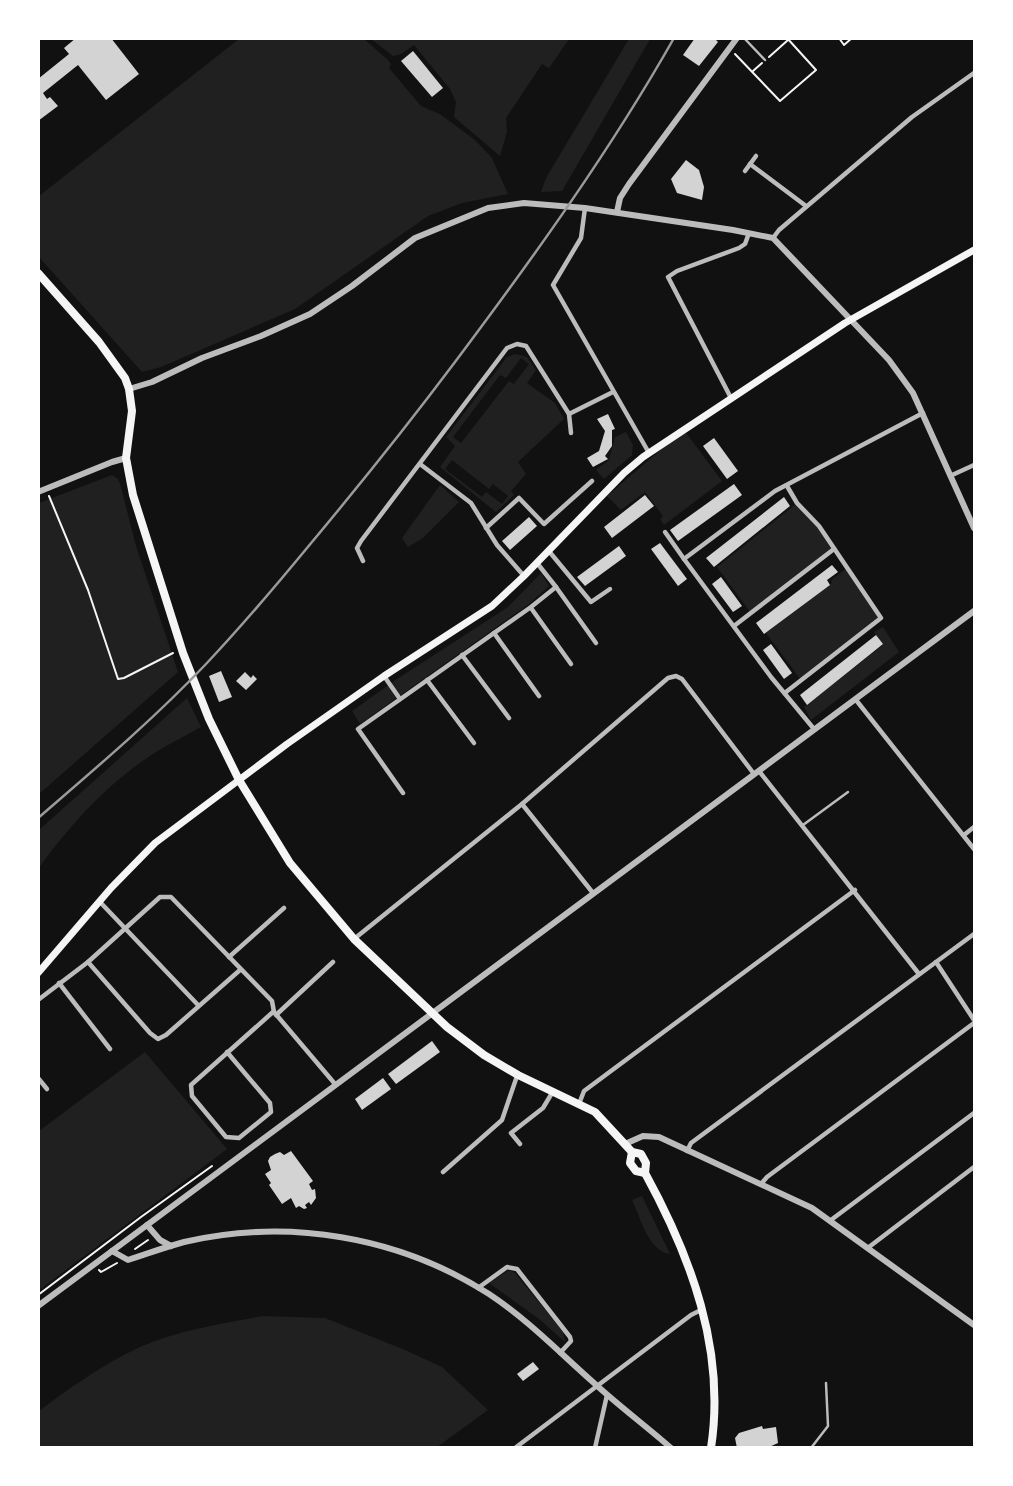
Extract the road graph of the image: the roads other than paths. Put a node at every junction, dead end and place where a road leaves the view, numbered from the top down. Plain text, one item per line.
1 (737, 38) edge
2 (744, 38) edge
3 (765, 60) road end
4 (975, 73) edge
5 (756, 156) dead end
6 (750, 164) junction
7 (745, 171) dead end
8 (806, 206) junction
9 (585, 208) junction
10 (617, 212) junction
11 (749, 233) junction
12 (773, 238) junction
13 (975, 250) edge
14 (38, 273) edge
15 (851, 319) junction
16 (129, 389) junction
17 (613, 392) junction
18 (731, 398) junction
19 (923, 412) junction
20 (569, 415) junction
21 (572, 433) dead end
22 (649, 454) junction
23 (126, 458) junction
24 (420, 464) junction
25 (975, 465) edge
26 (950, 476) junction
27 (592, 481) dead end
28 (787, 486) junction
29 (38, 492) edge
30 (486, 528) junction
31 (975, 528) edge
32 (665, 532) dead end
33 (834, 549) junction
34 (548, 550) junction
35 (684, 559) junction
36 (363, 561) dead end
37 (536, 562) junction
38 (524, 576) junction
39 (556, 587) junction
40 (610, 589) dead end
41 (531, 607) junction
42 (973, 615) edge
43 (734, 626) junction
44 (494, 633) junction
45 (596, 643) dead end
46 (462, 655) junction
47 (571, 664) dead end
48 (384, 676) junction
49 (427, 680) junction
50 (786, 692) junction
51 (539, 696) dead end
52 (400, 699) junction
53 (856, 700) junction
54 (509, 718) dead end
55 (815, 730) junction
56 (474, 743) dead end
57 (757, 773) junction
58 (239, 780) junction
59 (848, 792) dead end
60 (403, 793) dead end
61 (522, 804) junction
62 (803, 825) junction
63 (975, 827) edge
64 (964, 835) junction
65 (975, 849) edge
66 (855, 890) junction
67 (594, 894) junction
68 (99, 902) junction
69 (284, 908) dead end
70 (125, 929) junction
71 (975, 933) edge
72 (354, 939) junction
73 (229, 957) junction
74 (88, 962) junction
75 (333, 962) dead end
76 (936, 962) junction
77 (240, 970) junction
78 (38, 972) edge
79 (919, 975) junction
80 (59, 983) junction
81 (38, 1000) edge
82 (198, 1005) junction
83 (432, 1013) junction
84 (275, 1014) junction
85 (975, 1022) edge
86 (110, 1049) dead end
87 (228, 1052) junction
88 (517, 1075) junction
89 (38, 1078) edge
90 (335, 1084) junction
91 (47, 1089) dead end
92 (552, 1092) junction
93 (579, 1104) junction
94 (975, 1113) edge
95 (520, 1144) dead end
96 (625, 1144) junction
97 (687, 1151) junction
98 (632, 1152) junction
99 (975, 1167) edge
100 (443, 1172) dead end
101 (645, 1173) junction
102 (761, 1184) junction
103 (831, 1220) junction
104 (147, 1225) junction
105 (171, 1246) junction
106 (869, 1248) junction
107 (112, 1251) junction
108 (478, 1288) junction
109 (38, 1306) edge
110 (703, 1309) junction
111 (975, 1325) edge
112 (560, 1353) junction
113 (827, 1383) dead end
114 (597, 1386) junction
115 (608, 1395) junction
116 (515, 1447) edge
117 (595, 1447) edge
118 (671, 1447) edge
119 (711, 1447) edge
120 (811, 1447) edge

1 - 10 street
2 - 3 lane
4 - 8 street
5 - 6 street
6 - 7 street
6 - 8 street
8 - 12 street
9 - 10 street
9 - 16 street
9 - 17 street
10 - 11 street
11 - 12 street
11 - 18 street
12 - 15 street
13 - 15 main road
14 - 16 highway
15 - 18 main road
15 - 19 street
16 - 23 highway
17 - 20 street
17 - 22 street
18 - 22 main road
19 - 26 street
19 - 28 street
20 - 21 street
20 - 24 street
22 - 34 main road
23 - 29 street
23 - 58 highway
24 - 30 street
24 - 36 street
25 - 26 street
26 - 31 street
27 - 30 street
28 - 33 street
28 - 35 street
30 - 38 street
32 - 35 street
33 - 43 street
33 - 50 street
34 - 37 main road
34 - 40 street
35 - 43 street
37 - 38 main road
37 - 39 street
38 - 48 main road
39 - 41 street
39 - 45 street
41 - 44 street
41 - 47 street
42 - 53 street
43 - 50 street
44 - 46 street
44 - 51 street
46 - 49 street
46 - 54 street
48 - 52 street
48 - 58 main road
49 - 52 street
49 - 56 street
50 - 55 street
52 - 60 street
53 - 55 street
53 - 64 street
55 - 57 street
57 - 61 street
57 - 62 street
57 - 67 street
58 - 68 main road
58 - 72 highway
59 - 62 lane
61 - 67 street
61 - 72 street
62 - 66 street
63 - 64 street
64 - 65 street
66 - 79 street
66 - 93 street
67 - 83 street
68 - 70 street
68 - 78 main road
69 - 73 street
70 - 73 street
70 - 74 street
70 - 82 street
71 - 76 street
72 - 83 highway
73 - 77 street
74 - 80 street
74 - 82 street
75 - 84 street
76 - 79 street
76 - 85 street
77 - 82 street
77 - 84 street
79 - 97 street
80 - 81 street
80 - 86 street
83 - 88 highway
83 - 90 street
84 - 87 street
84 - 90 street
85 - 102 street
87 - 87 street
88 - 92 highway
88 - 100 street
89 - 91 street
90 - 104 street
92 - 93 highway
92 - 95 street
93 - 96 highway
94 - 103 street
96 - 97 street
96 - 98 highway
97 - 102 street
98 - 101 highway
98 - 101 highway
99 - 106 street
101 - 110 highway
102 - 103 street
103 - 106 street
104 - 105 street
104 - 107 street
105 - 107 street
105 - 108 street
106 - 111 street
107 - 109 street
108 - 112 street
108 - 112 street
110 - 114 street
110 - 119 highway
112 - 114 street
113 - 120 lane
114 - 115 street
114 - 116 street
115 - 117 street
115 - 118 street

